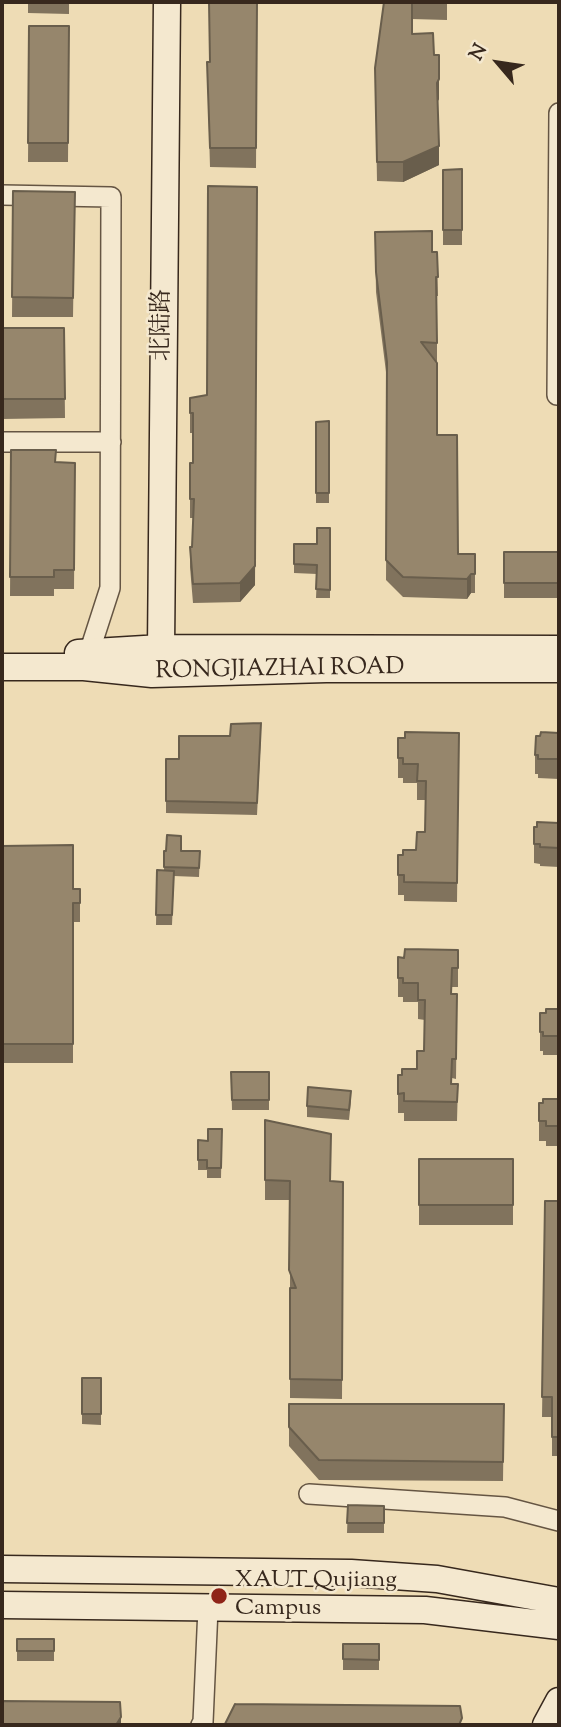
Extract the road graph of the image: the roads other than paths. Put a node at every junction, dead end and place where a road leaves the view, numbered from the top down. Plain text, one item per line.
1 (166, 2) edge
2 (559, 114) edge
3 (2, 195) edge
4 (559, 396) edge
5 (2, 442) edge
6 (111, 442) junction
7 (161, 648) junction
8 (559, 649) edge
9 (2, 653) edge
10 (89, 653) junction
11 (2, 667) edge
12 (559, 669) edge
13 (309, 1493) dead end
14 (559, 1521) edge
15 (2, 1569) edge
16 (559, 1601) edge
17 (2, 1605) edge
18 (208, 1608) junction
19 (559, 1626) edge
20 (559, 1701) edge
21 (201, 1725) edge
22 (546, 1725) edge

1 - 7 street, 北陆路
2 - 4 street
3 - 6 street
5 - 6 street
6 - 10 street
7 - 8 street, RONGJIAZHAI ROAD
7 - 10 street, RONGJIAZHAI ROAD
9 - 10 street, RONGJIAZHAI ROAD
11 - 12 street, RONGJIAZHAI ROAD
13 - 14 street
15 - 16 street
17 - 18 street
18 - 19 street
18 - 21 street
20 - 22 street

